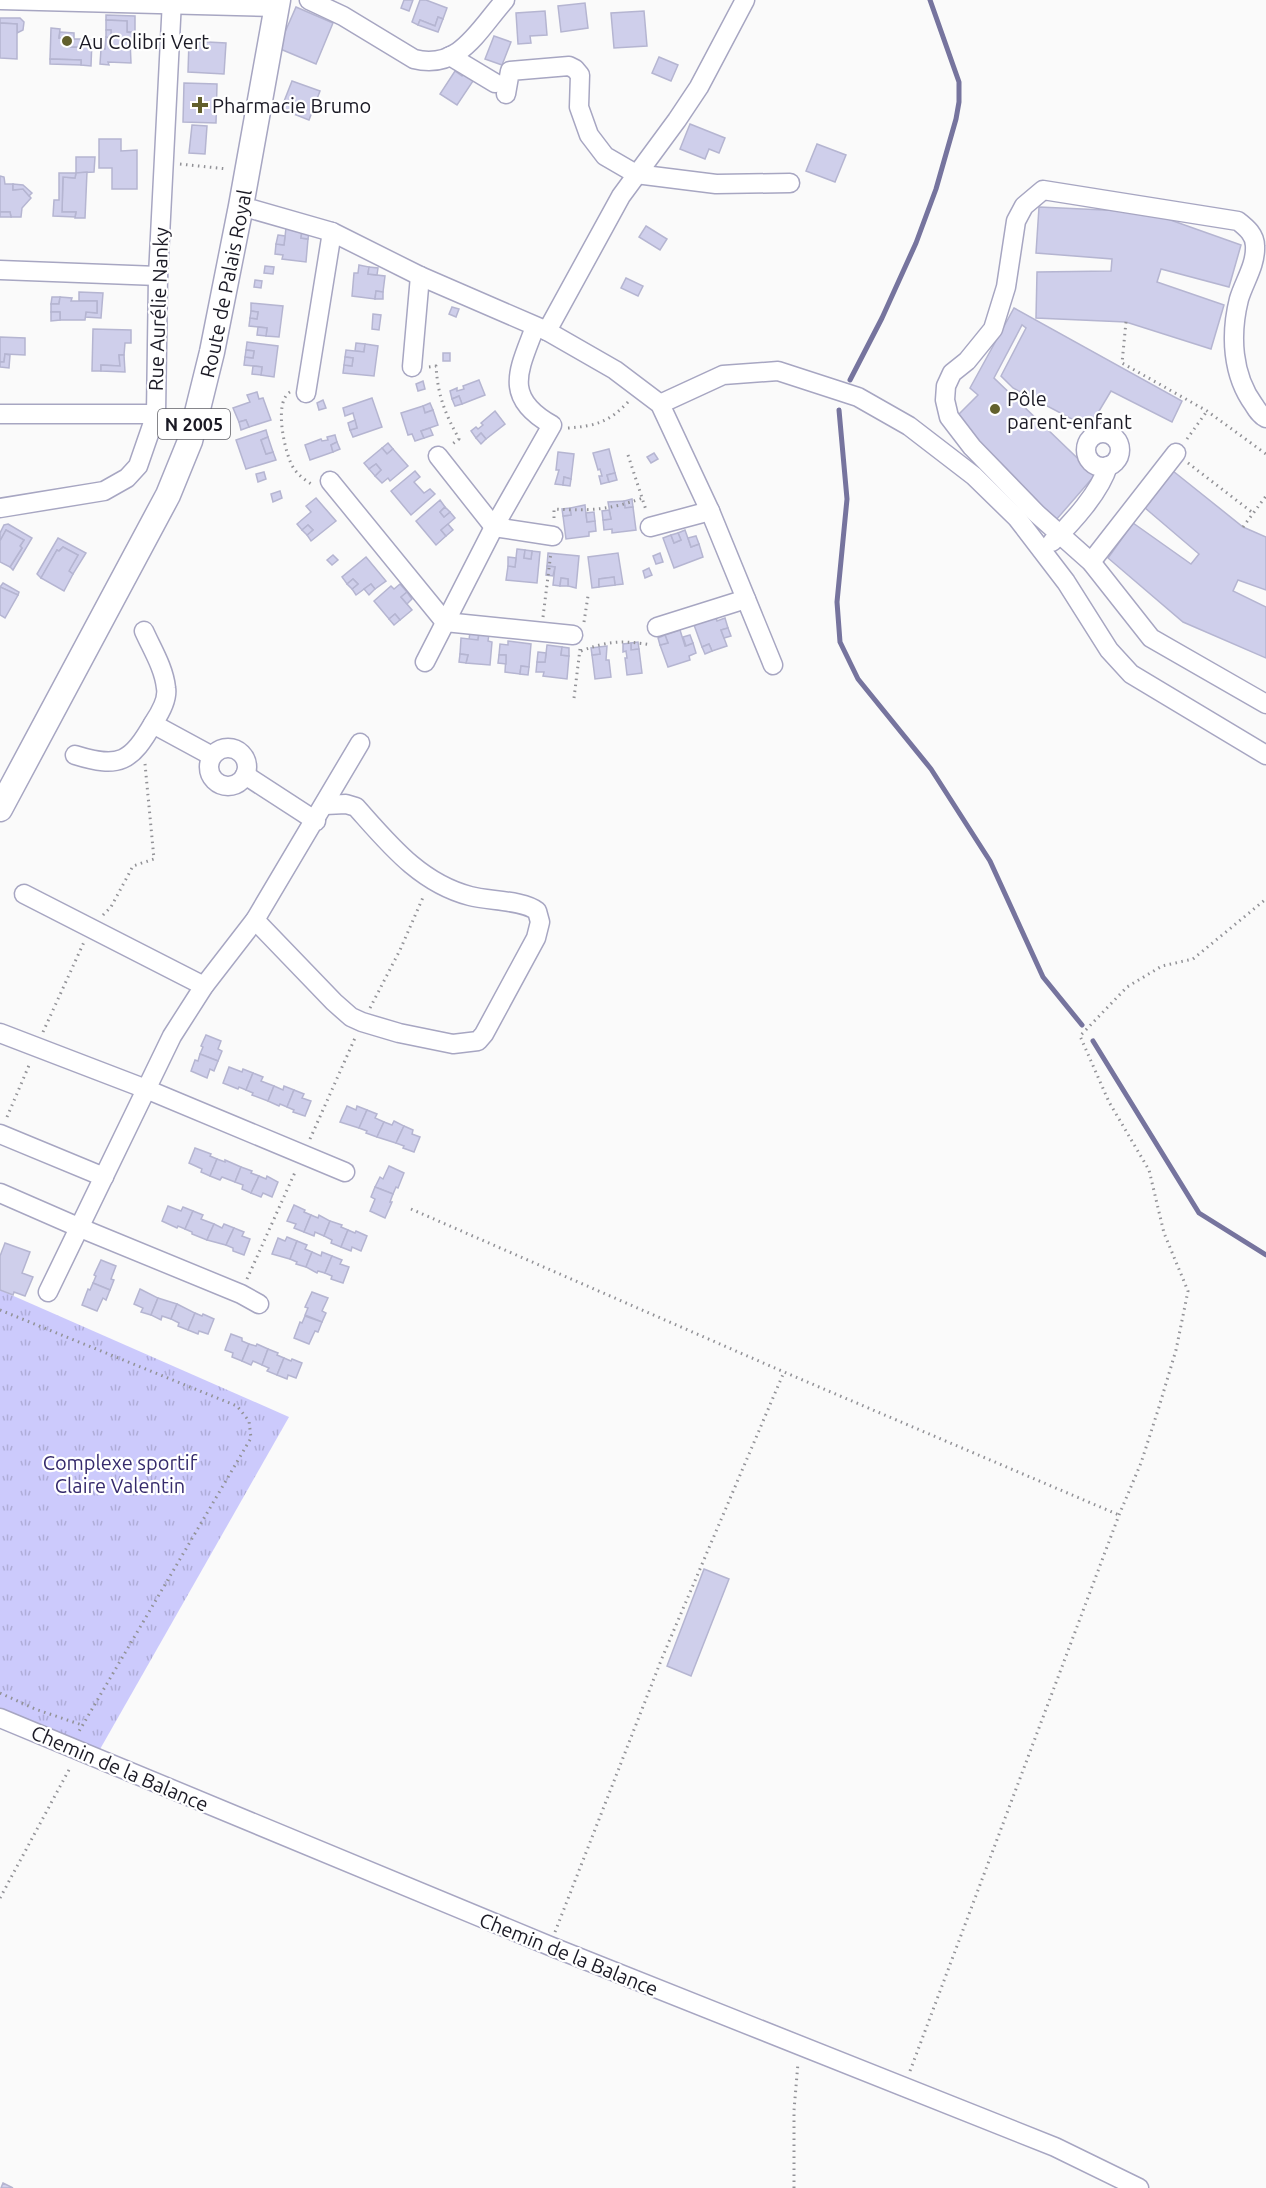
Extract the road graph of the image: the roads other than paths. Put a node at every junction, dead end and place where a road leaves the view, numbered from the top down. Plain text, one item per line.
1 (0, 0) edge
2 (309, 0) edge
3 (505, 0) edge
4 (745, 0) edge
5 (172, 1) edge
6 (277, 3) edge
7 (450, 56) junction
8 (636, 174) junction
9 (790, 183) dead end
10 (241, 206) junction
11 (332, 232) junction
12 (0, 270) edge
13 (158, 276) junction
14 (420, 276) junction
15 (541, 329) junction
16 (412, 367) road end
17 (306, 393) road end
18 (660, 404) junction
19 (0, 414) edge
20 (156, 414) junction
21 (1266, 418) edge
22 (1176, 453) road end
23 (438, 456) road end
24 (1108, 466) dead end
25 (330, 481) road end
26 (0, 508) edge
27 (710, 511) junction
28 (494, 527) junction
29 (650, 527) road end
30 (1060, 534) junction
31 (553, 536) road end
32 (1042, 551) junction
33 (1091, 562) junction
34 (746, 599) junction
35 (445, 622) junction
36 (657, 627) road end
37 (144, 631) dead end
38 (576, 643) road end
39 (425, 662) dead end
40 (773, 665) dead end
41 (1266, 704) edge
42 (153, 724) junction
43 (360, 743) dead end
44 (1266, 754) edge
45 (75, 755) dead end
46 (212, 756) junction
47 (245, 775) junction
48 (0, 809) edge
49 (320, 813) junction
50 (24, 894) dead end
51 (255, 920) junction
52 (204, 986) junction
53 (0, 1033) edge
54 (146, 1089) junction
55 (0, 1134) edge
56 (345, 1172) dead end
57 (104, 1177) junction
58 (0, 1193) edge
59 (78, 1227) junction
60 (48, 1292) dead end
61 (259, 1304) dead end
62 (0, 1718) edge
63 (1139, 2188) edge

1 - 5 street
2 - 7 street
3 - 7 street
4 - 8 street
5 - 6 street
5 - 13 street, Rue Aurélie Nanky
6 - 10 main road, Route de Palais Royal / N 2005
7 - 8 street
8 - 9 street
8 - 15 street
10 - 11 street
10 - 48 main road, Route de Palais Royal / N 2005
11 - 14 street
11 - 17 street
12 - 13 street
13 - 20 street, Rue Aurélie Nanky
14 - 15 street
14 - 16 street
15 - 18 street
15 - 28 street
18 - 27 street
18 - 32 street
19 - 20 street
20 - 26 street, Rue Aurélie Nanky
21 - 30 street
22 - 33 street
23 - 28 street
24 - 30 street
25 - 35 street
27 - 29 street
27 - 34 street
28 - 31 street
28 - 35 street
30 - 32 street
30 - 33 street
32 - 44 street
33 - 41 street
34 - 36 street
34 - 40 street
35 - 38 street
35 - 39 street
37 - 42 street
42 - 45 street
42 - 46 street
43 - 49 street
46 - 47 street
46 - 47 street
47 - 49 street
49 - 51 street
49 - 51 street
50 - 52 street
51 - 52 street
52 - 54 street
53 - 54 street
54 - 56 street
54 - 57 street
55 - 57 street
57 - 59 street
58 - 59 street
59 - 60 street
59 - 61 street
62 - 63 street, Chemin de la Balance

